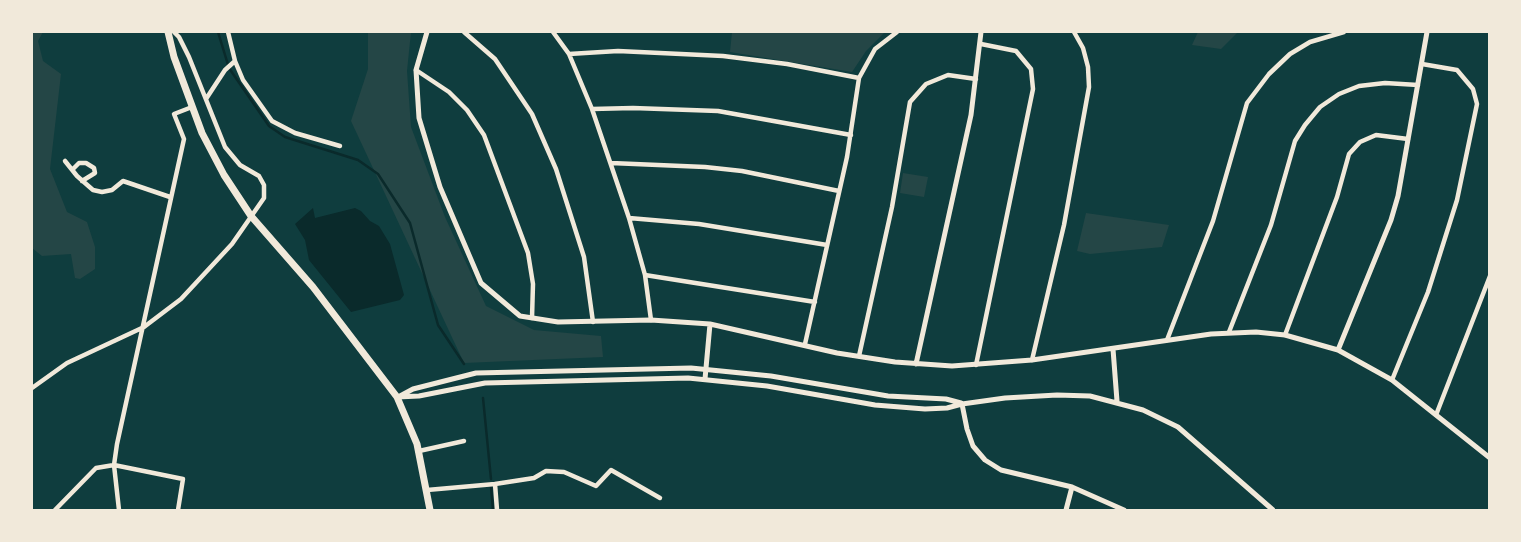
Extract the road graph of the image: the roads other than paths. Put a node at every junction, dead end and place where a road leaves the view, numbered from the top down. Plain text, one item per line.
1 (168, 32) edge
2 (174, 32) edge
3 (228, 32) edge
4 (427, 32) edge
5 (464, 32) edge
6 (553, 32) edge
7 (897, 32) edge
8 (981, 32) edge
9 (1074, 32) edge
10 (1344, 32) edge
11 (1427, 32) edge
12 (981, 44) junction
13 (569, 54) junction
14 (233, 62) junction
15 (1422, 64) junction
16 (416, 70) junction
17 (859, 78) junction
18 (976, 79) junction
19 (1418, 85) junction
20 (206, 99) junction
21 (192, 107) junction
22 (592, 109) junction
23 (851, 135) junction
24 (1408, 139) junction
25 (340, 146) dead end
26 (65, 161) dead end
27 (611, 163) junction
28 (72, 170) junction
29 (82, 181) junction
30 (839, 191) junction
31 (170, 197) junction
32 (251, 216) junction
33 (629, 218) junction
34 (827, 245) junction
35 (645, 275) junction
36 (1489, 276) edge
37 (815, 302) junction
38 (533, 318) junction
39 (650, 320) junction
40 (593, 321) junction
41 (710, 324) junction
42 (144, 327) junction
43 (1229, 332) junction
44 (1285, 335) junction
45 (1167, 340) junction
46 (804, 344) junction
47 (1113, 349) junction
48 (1338, 350) junction
49 (859, 356) junction
50 (1032, 360) junction
51 (916, 364) junction
52 (976, 366) junction
53 (706, 369) junction
54 (705, 379) junction
55 (1392, 380) junction
56 (32, 388) edge
57 (397, 397) junction
58 (1117, 401) junction
59 (962, 404) junction
60 (1436, 416) junction
61 (464, 441) dead end
62 (419, 451) junction
63 (1489, 458) edge
64 (114, 465) junction
65 (495, 484) junction
66 (1072, 487) junction
67 (427, 490) junction
68 (660, 498) dead end
69 (55, 510) edge
70 (119, 510) edge
71 (178, 510) edge
72 (430, 510) edge
73 (497, 510) edge
74 (1066, 510) edge
75 (1124, 510) edge
76 (1273, 510) edge

1 - 21 highway
2 - 20 street
3 - 14 street
4 - 16 street
5 - 40 street
6 - 13 street
7 - 17 street
8 - 12 street
9 - 50 street
10 - 45 street
11 - 15 street
12 - 18 street
12 - 52 street
13 - 17 street
13 - 22 street
14 - 20 street
14 - 25 street
15 - 19 street
15 - 55 street
16 - 38 street
16 - 38 street
17 - 23 street
18 - 49 street
18 - 51 street
19 - 24 street
19 - 43 street
20 - 32 street
21 - 31 street
21 - 32 highway
22 - 23 street
22 - 27 street
23 - 30 street
24 - 44 street
24 - 48 street
26 - 28 street
27 - 30 street
27 - 33 street
28 - 29 street
28 - 29 street
29 - 31 street
30 - 34 street
31 - 42 street
32 - 42 street
32 - 57 highway
33 - 34 street
33 - 35 street
34 - 37 street
35 - 37 street
35 - 39 street
36 - 60 street
37 - 46 street
38 - 40 street
39 - 40 street
39 - 41 street
41 - 46 street
41 - 53 street
42 - 56 street
42 - 64 street
43 - 44 street
43 - 45 street
44 - 48 street
45 - 47 street
46 - 49 street
47 - 50 street
47 - 58 street
48 - 55 street
49 - 51 street
50 - 52 street
51 - 52 street
53 - 54 street
53 - 57 street
53 - 59 street
54 - 57 street
54 - 59 street
55 - 60 street
57 - 62 highway
58 - 59 street
58 - 76 street
59 - 66 street
60 - 63 street
61 - 62 street
62 - 67 highway
64 - 69 street
64 - 70 street
64 - 71 street
65 - 67 street
65 - 68 street
65 - 73 street
66 - 74 street
66 - 75 street
67 - 72 highway

